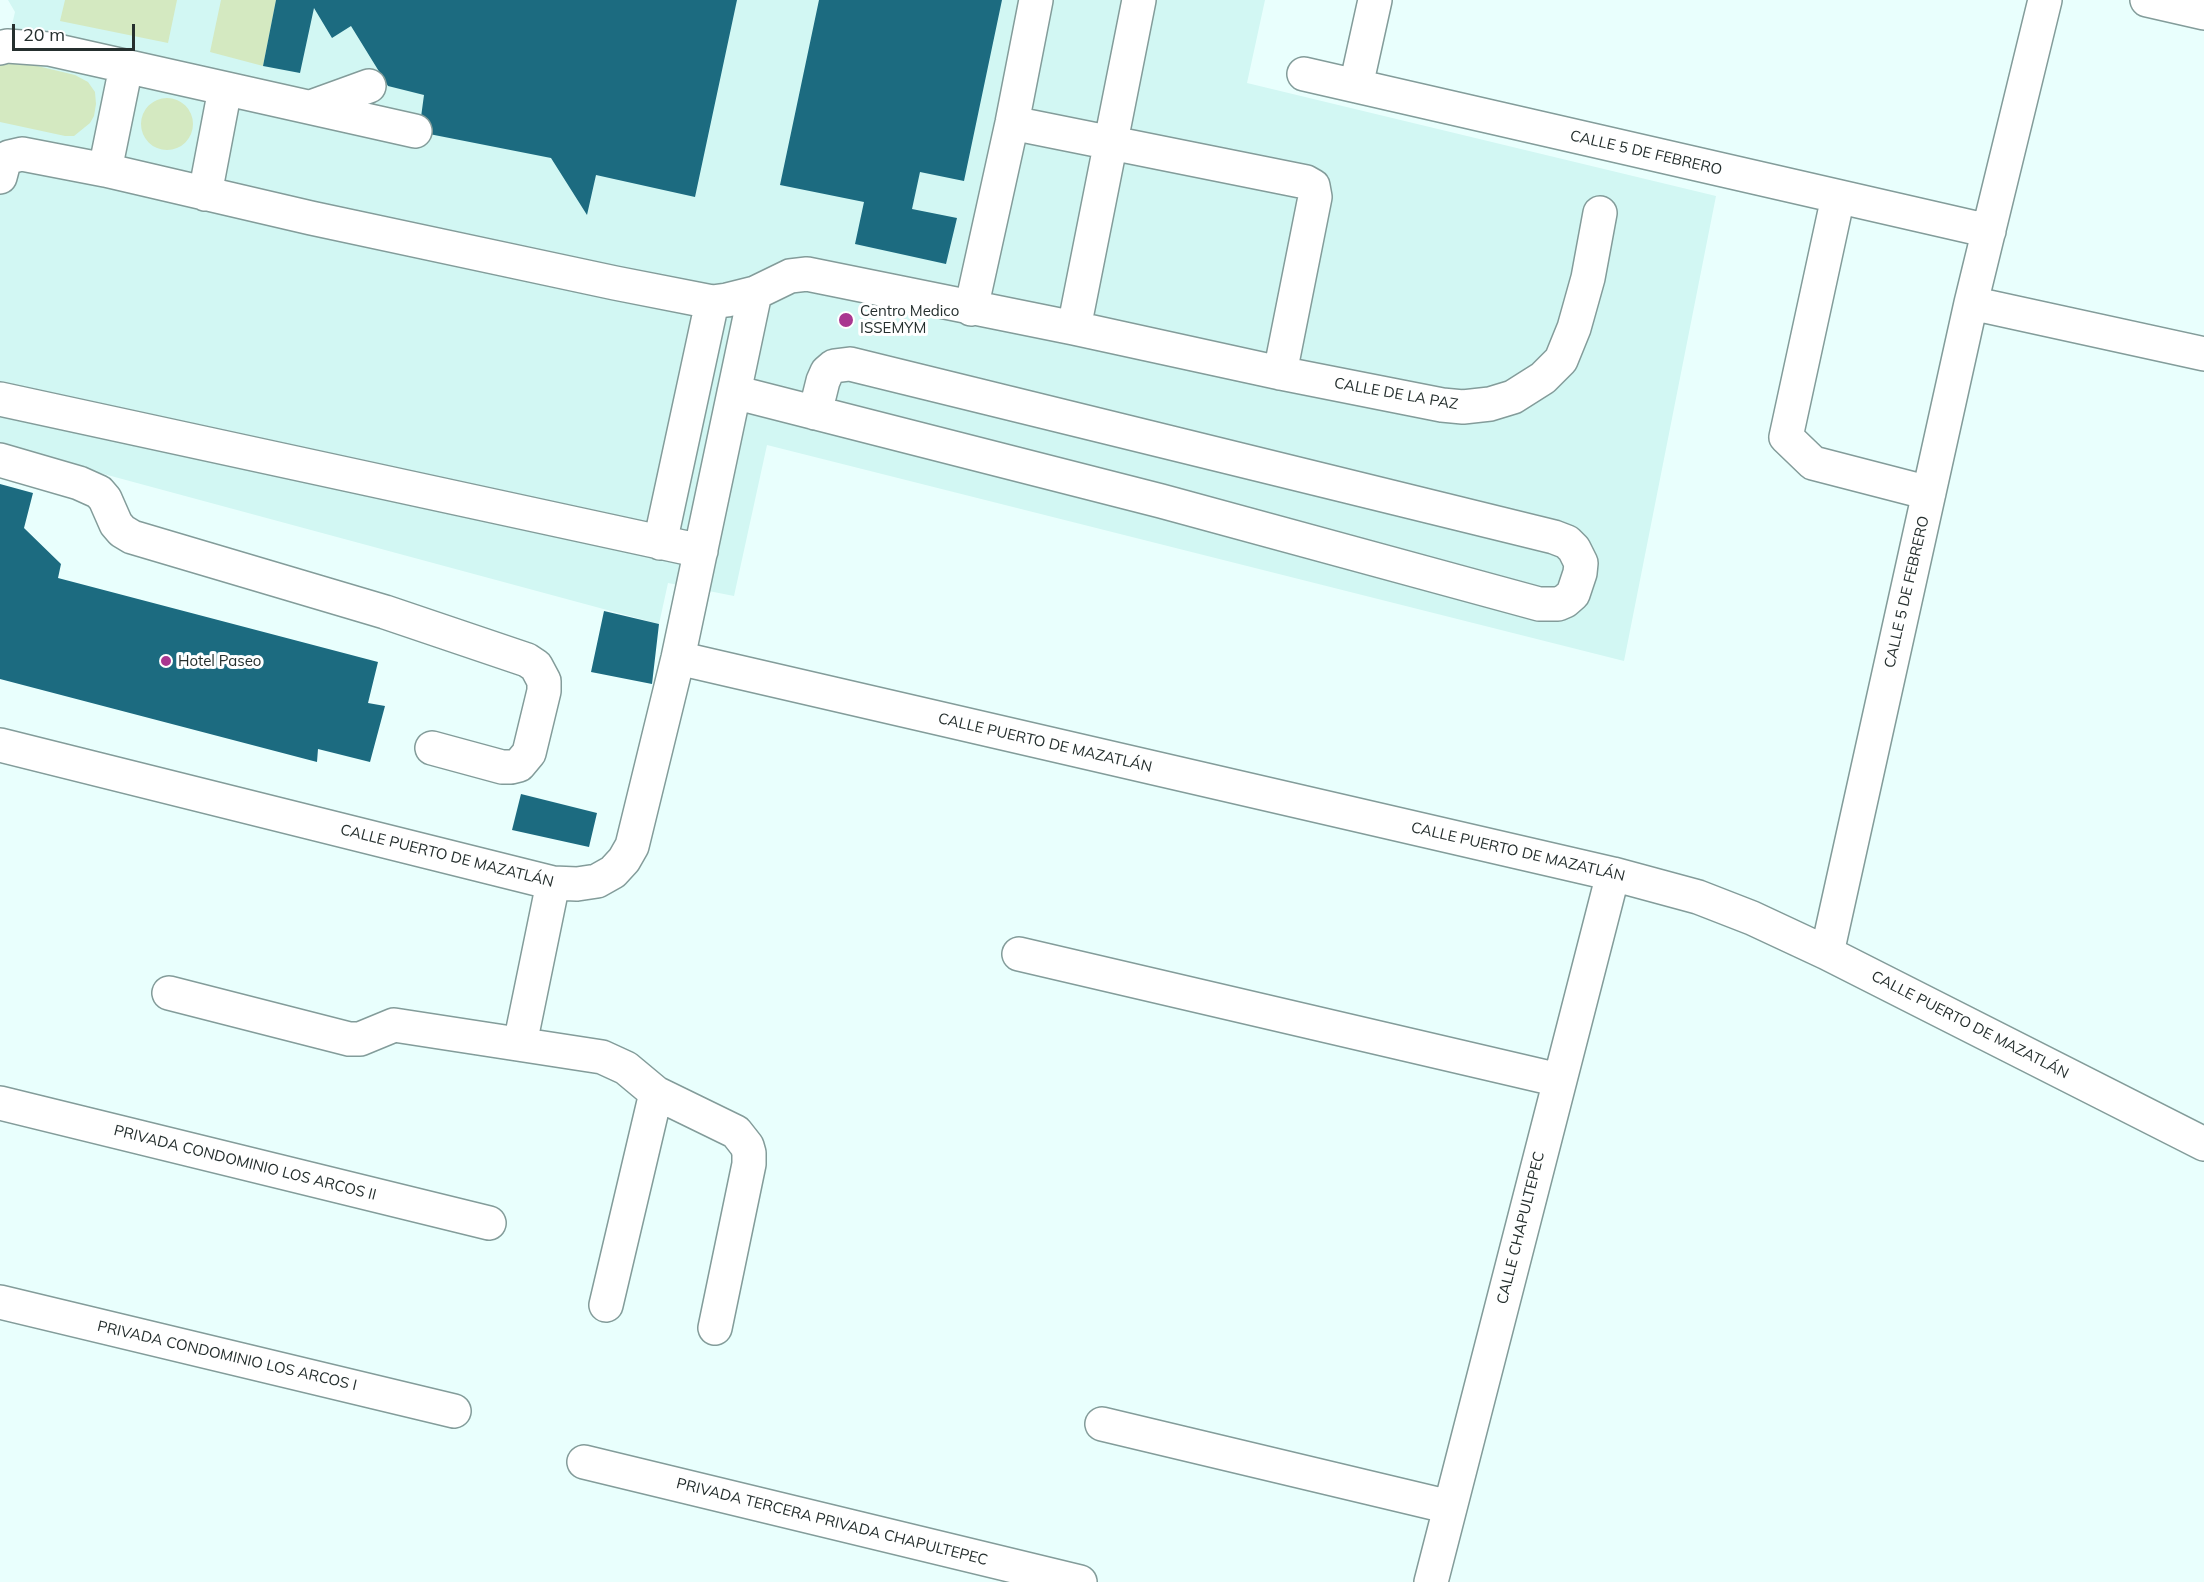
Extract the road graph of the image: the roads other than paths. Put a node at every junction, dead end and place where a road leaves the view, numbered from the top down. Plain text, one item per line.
1 (1036, 0) edge
2 (1139, 0) edge
3 (1375, 0) edge
4 (2045, 0) edge
5 (2147, 0) edge
6 (2204, 13) edge
7 (0, 31) edge
8 (0, 48) edge
9 (49, 49) junction
10 (126, 67) junction
11 (1304, 74) dead end
12 (369, 86) dead end
13 (1356, 86) junction
14 (225, 89) junction
15 (311, 107) junction
16 (1012, 123) junction
17 (415, 131) dead end
18 (1112, 142) junction
19 (105, 170) junction
20 (0, 177) edge
21 (205, 194) junction
22 (1838, 197) junction
23 (1600, 213) dead end
24 (1989, 231) junction
25 (755, 293) junction
26 (712, 302) junction
27 (1971, 303) junction
28 (971, 309) junction
29 (1074, 328) junction
30 (2204, 354) edge
31 (1280, 373) junction
32 (734, 392) junction
33 (0, 399) edge
34 (814, 413) junction
35 (0, 460) edge
36 (1929, 493) junction
37 (660, 543) junction
38 (700, 551) junction
39 (678, 658) junction
40 (0, 746) edge
41 (432, 748) dead end
42 (1613, 874) junction
43 (553, 883) junction
44 (1827, 952) junction
45 (1019, 954) dead end
46 (169, 993) dead end
47 (520, 1044) junction
48 (1559, 1080) junction
49 (656, 1093) junction
50 (0, 1103) edge
51 (2204, 1144) edge
52 (489, 1223) dead end
53 (0, 1302) edge
54 (606, 1305) dead end
55 (715, 1328) dead end
56 (454, 1411) dead end
57 (1102, 1424) dead end
58 (584, 1462) dead end
59 (1450, 1507) junction
60 (1080, 1582) edge
61 (1431, 1582) edge

1 - 16 street
2 - 18 street
3 - 13 street
4 - 24 street, CALLE 5 DE FEBRERO
5 - 6 street
7 - 9 street
8 - 9 street
9 - 10 street
10 - 14 street
10 - 19 street
11 - 13 street, CALLE 5 DE FEBRERO
12 - 15 street
13 - 22 street, CALLE 5 DE FEBRERO
14 - 15 street
14 - 21 street
15 - 17 street
16 - 18 street
16 - 28 street
18 - 29 street
18 - 31 street
19 - 20 street
19 - 21 street
21 - 26 street
22 - 24 street, CALLE 5 DE FEBRERO
22 - 36 street
23 - 31 street, CALLE DE LA PAZ
24 - 27 street, CALLE 5 DE FEBRERO
25 - 26 street, CALLE DE LA PAZ
25 - 28 street, CALLE DE LA PAZ
25 - 32 street
26 - 37 street
27 - 30 street
27 - 36 street, CALLE 5 DE FEBRERO
28 - 29 street, CALLE DE LA PAZ
29 - 31 street, CALLE DE LA PAZ
32 - 34 street
32 - 38 street
33 - 37 street
34 - 34 street
35 - 41 street
36 - 44 street, CALLE 5 DE FEBRERO
37 - 38 street
38 - 39 street
39 - 42 street, CALLE PUERTO DE MAZATLÁN
39 - 43 street, CALLE PUERTO DE MAZATLÁN
40 - 43 street, CALLE PUERTO DE MAZATLÁN
42 - 44 street, CALLE PUERTO DE MAZATLÁN
42 - 48 street, CALLE CHAPULTEPEC
43 - 47 street
44 - 51 street, CALLE PUERTO DE MAZATLÁN
45 - 48 street
46 - 47 street
47 - 49 street
48 - 59 street, CALLE CHAPULTEPEC
49 - 54 street
49 - 55 street
50 - 52 street, PRIVADA CONDOMINIO LOS ARCOS II
53 - 56 street, PRIVADA CONDOMINIO LOS ARCOS I
57 - 59 street
58 - 60 street, PRIVADA TERCERA PRIVADA CHAPULTEPEC
59 - 61 street, CALLE CHAPULTEPEC

